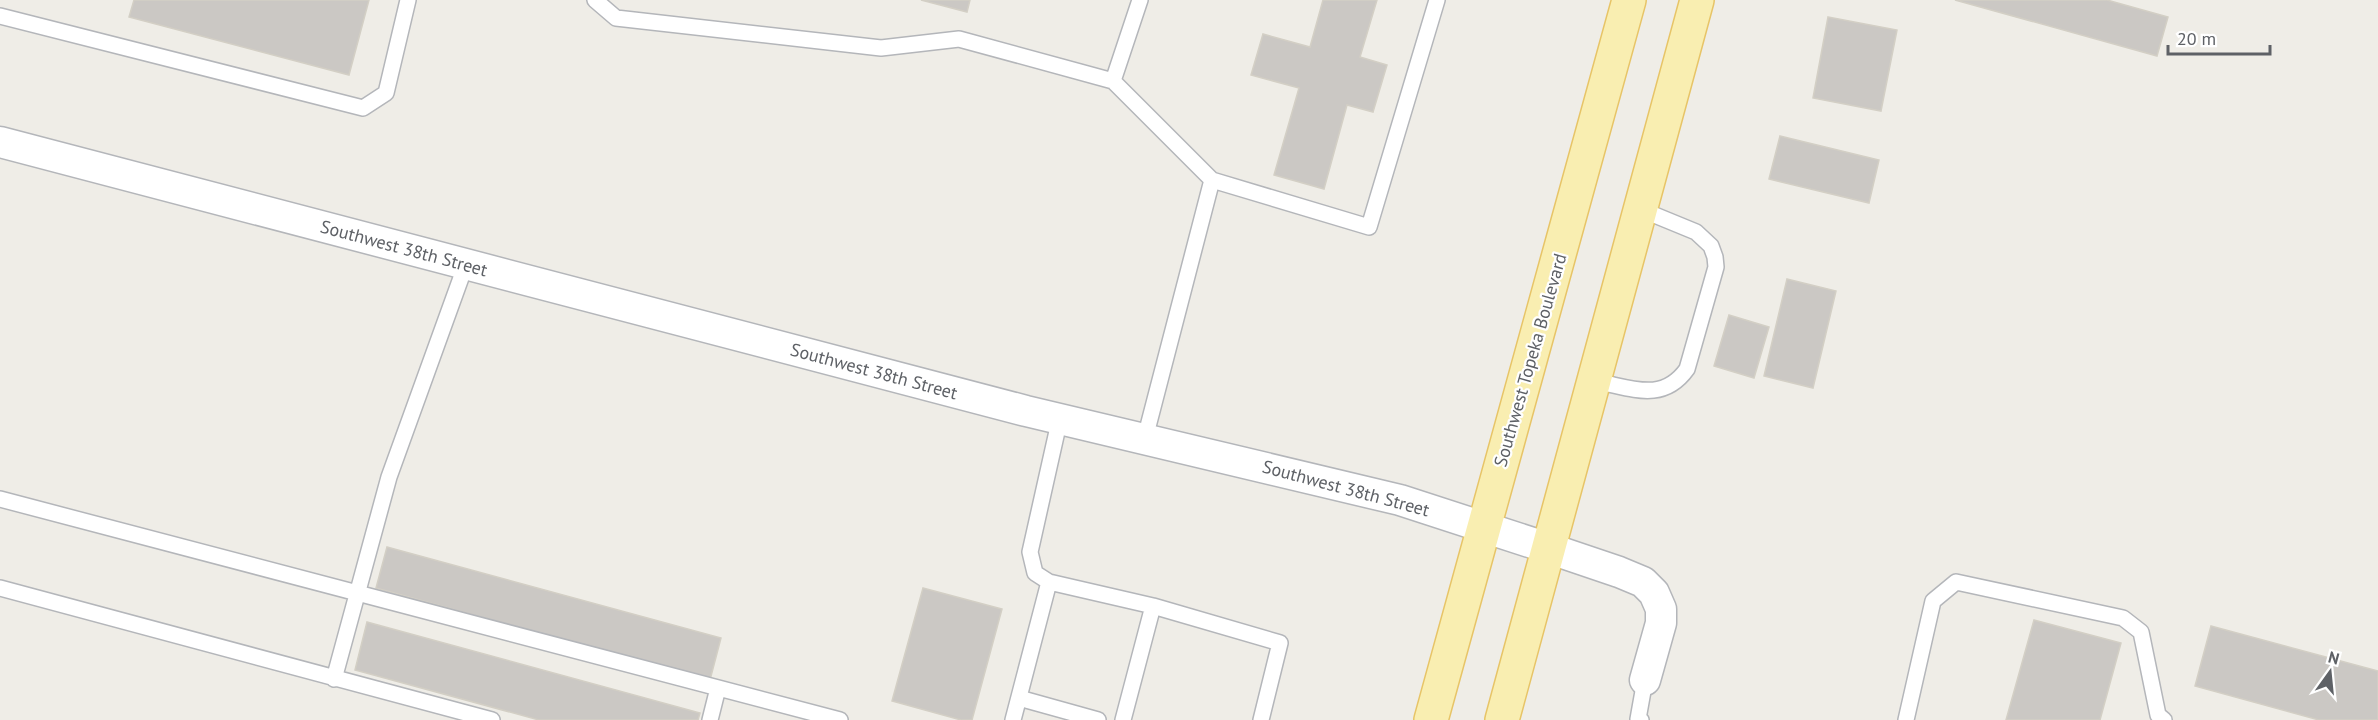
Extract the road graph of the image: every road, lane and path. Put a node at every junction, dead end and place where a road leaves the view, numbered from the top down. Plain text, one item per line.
1 (408, 0) edge
2 (595, 0) edge
3 (1140, 0) edge
4 (1437, 0) edge
5 (1629, 0) edge
6 (1697, 0) edge
7 (0, 16) edge
8 (1113, 81) junction
9 (0, 142) edge
10 (1212, 180) junction
11 (1640, 209) junction
12 (466, 264) junction
13 (1594, 381) junction
14 (1060, 418) junction
15 (1145, 438) junction
16 (0, 499) edge
17 (1483, 527) junction
18 (1548, 548) junction
19 (1049, 582) junction
20 (0, 588) edge
21 (355, 594) junction
22 (1153, 606) junction
23 (334, 679) junction
24 (1645, 680) joint
25 (718, 688) junction
26 (1019, 698) junction
27 (492, 720) edge
28 (710, 720) edge
29 (840, 720) edge
30 (1013, 720) edge
31 (1098, 720) edge
32 (1123, 720) edge
33 (1261, 720) edge
34 (1431, 720) edge
35 (1502, 720) edge
36 (1639, 720) edge
37 (1906, 720) edge
38 (2164, 720) edge

1 - 7 lane
2 - 8 lane
3 - 8 lane
4 - 10 lane
5 - 17 main road, Southwest Topeka Boulevard
6 - 11 main road
8 - 10 lane
9 - 12 street, Southwest 38th Street
10 - 15 lane
11 - 13 main road
11 - 13 lane
12 - 14 street, Southwest 38th Street
12 - 21 lane
13 - 18 main road
14 - 15 street, Southwest 38th Street
14 - 19 lane
15 - 17 street, Southwest 38th Street
16 - 21 lane
17 - 18 street, Southwest 38th Street
17 - 34 main road, Southwest Topeka Boulevard
18 - 24 street, Southwest 38th Street
18 - 35 main road
19 - 22 lane
19 - 26 lane
20 - 23 lane
21 - 23 lane
21 - 25 lane
22 - 32 lane
22 - 33 lane
23 - 27 lane
24 - 36 lane
25 - 28 lane
25 - 29 lane
26 - 30 lane
26 - 31 lane
37 - 38 lane

